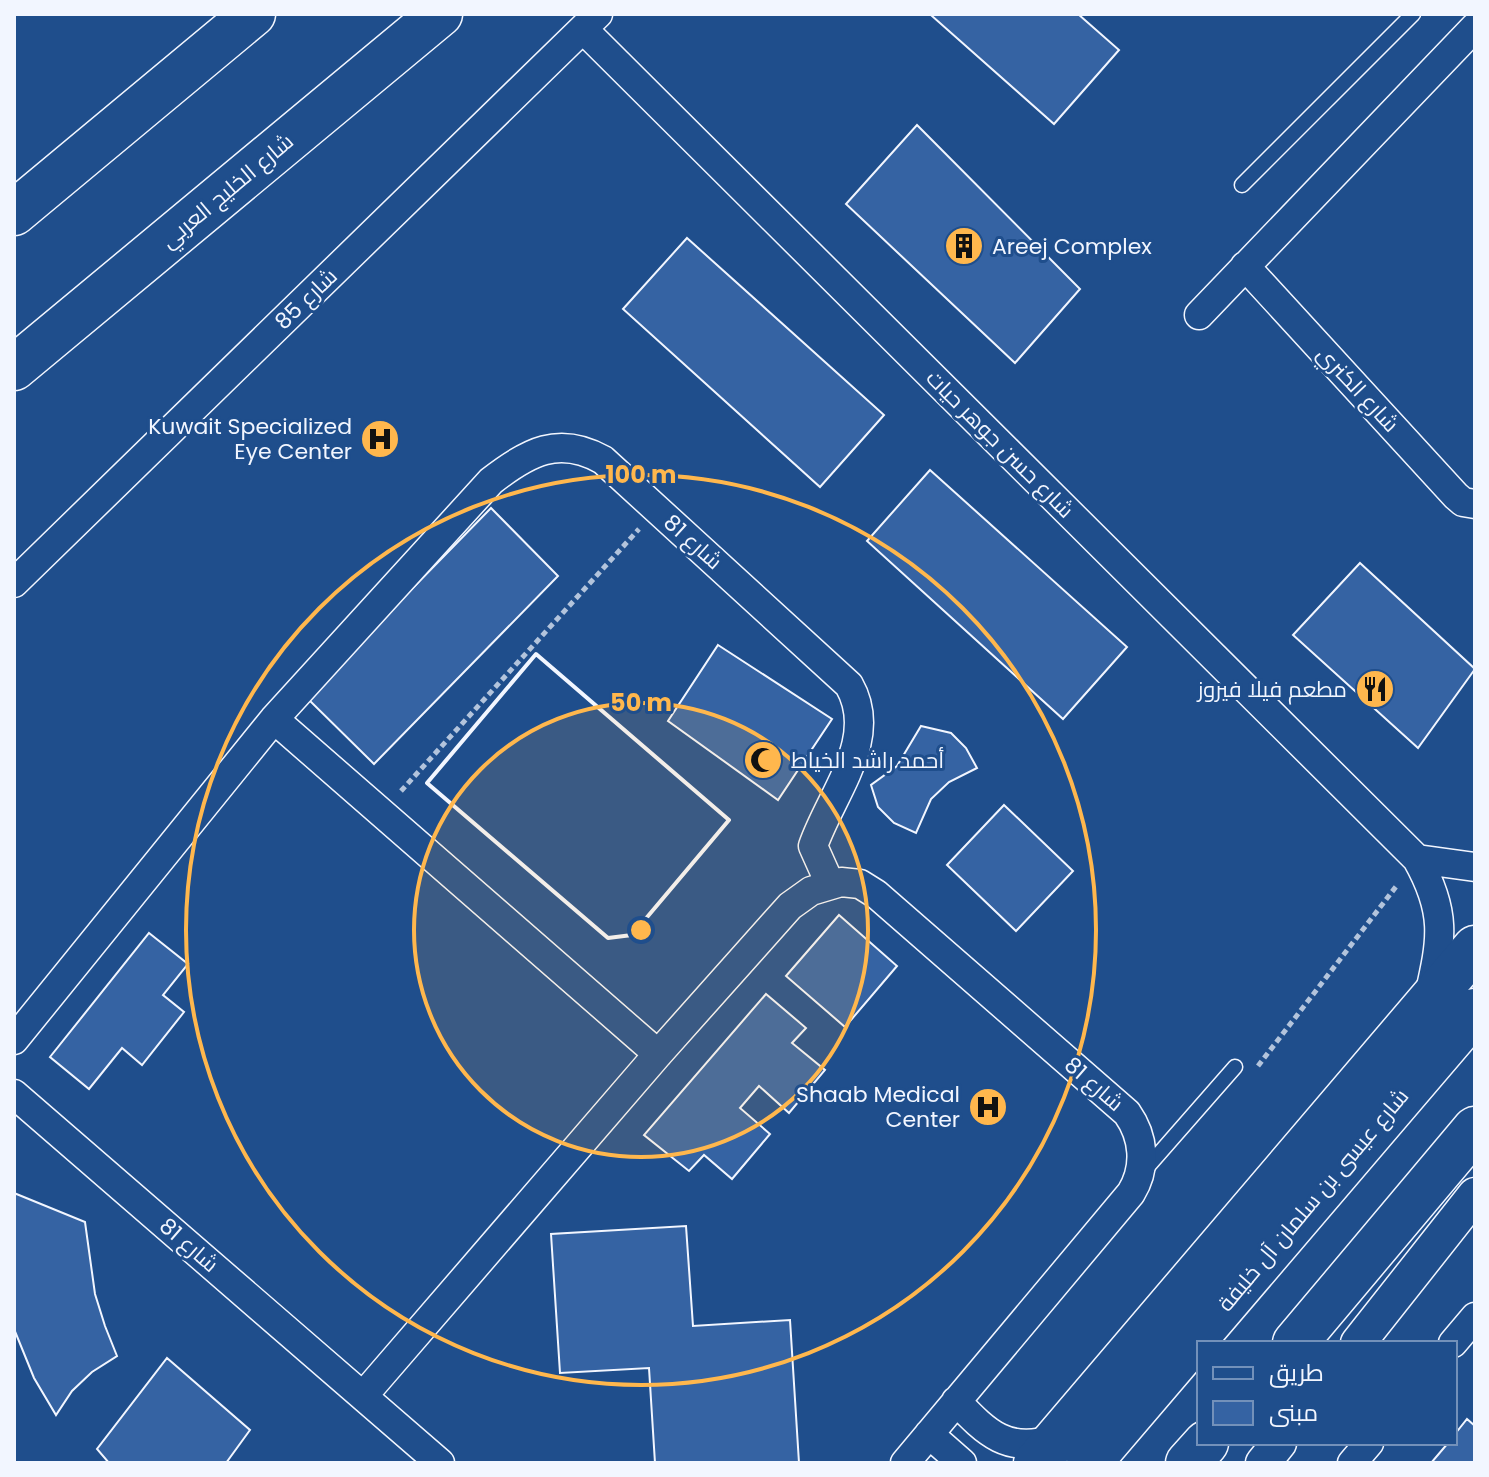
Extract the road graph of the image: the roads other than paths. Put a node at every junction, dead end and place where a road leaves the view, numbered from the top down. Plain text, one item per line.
1 (253, 14) edge
2 (440, 14) edge
3 (1413, 14) edge
4 (591, 22) edge
5 (1475, 27) edge
6 (1242, 185) dead end
7 (14, 213) edge
8 (1245, 266) junction
9 (1199, 315) dead end
10 (14, 368) edge
11 (1475, 504) edge
12 (14, 583) edge
13 (274, 719) junction
14 (1417, 859) junction
15 (1475, 867) edge
16 (830, 884) junction
17 (1475, 948) edge
18 (1428, 1003) junction
19 (1475, 1011) edge
20 (14, 1040) edge
21 (658, 1054) junction
22 (1235, 1067) road end
23 (14, 1094) edge
24 (1475, 1129) edge
25 (1140, 1175) junction
26 (1475, 1195) edge
27 (1475, 1317) edge
28 (1297, 1341) edge
29 (1360, 1341) edge
30 (1455, 1341) edge
31 (363, 1396) junction
32 (956, 1401) junction
33 (929, 1434) junction
34 (1204, 1445) edge
35 (1277, 1445) edge
36 (1367, 1445) edge
37 (1060, 1455) edge
38 (440, 1463) edge
39 (905, 1463) edge
40 (962, 1463) edge
41 (1188, 1463) edge
42 (1263, 1463) edge
43 (1352, 1463) edge

1 - 7 main road
2 - 10 main road, شارع الخليج العربي
3 - 6 lane
4 - 12 street, شارع 85
4 - 14 street, شارع حسن جوهر حيات
5 - 8 street
8 - 9 street
8 - 11 street, شارع الكنري
13 - 16 street, شارع 81
13 - 20 street, شارع 81
13 - 21 street
14 - 15 street
14 - 18 street, شارع حسن جوهر حيات
16 - 21 street
16 - 25 street, شارع 81
17 - 18 main road
18 - 37 main road
19 - 37 main road, شارع عيسى بن سلمان آل خليفة
21 - 31 street
22 - 25 lane
23 - 31 street, شارع 81
24 - 28 main road
25 - 32 street
26 - 29 street
27 - 30 street
31 - 38 street, شارع 81
32 - 33 street
32 - 37 street
33 - 39 street
33 - 40 street
34 - 41 main road
35 - 42 street
36 - 43 street

